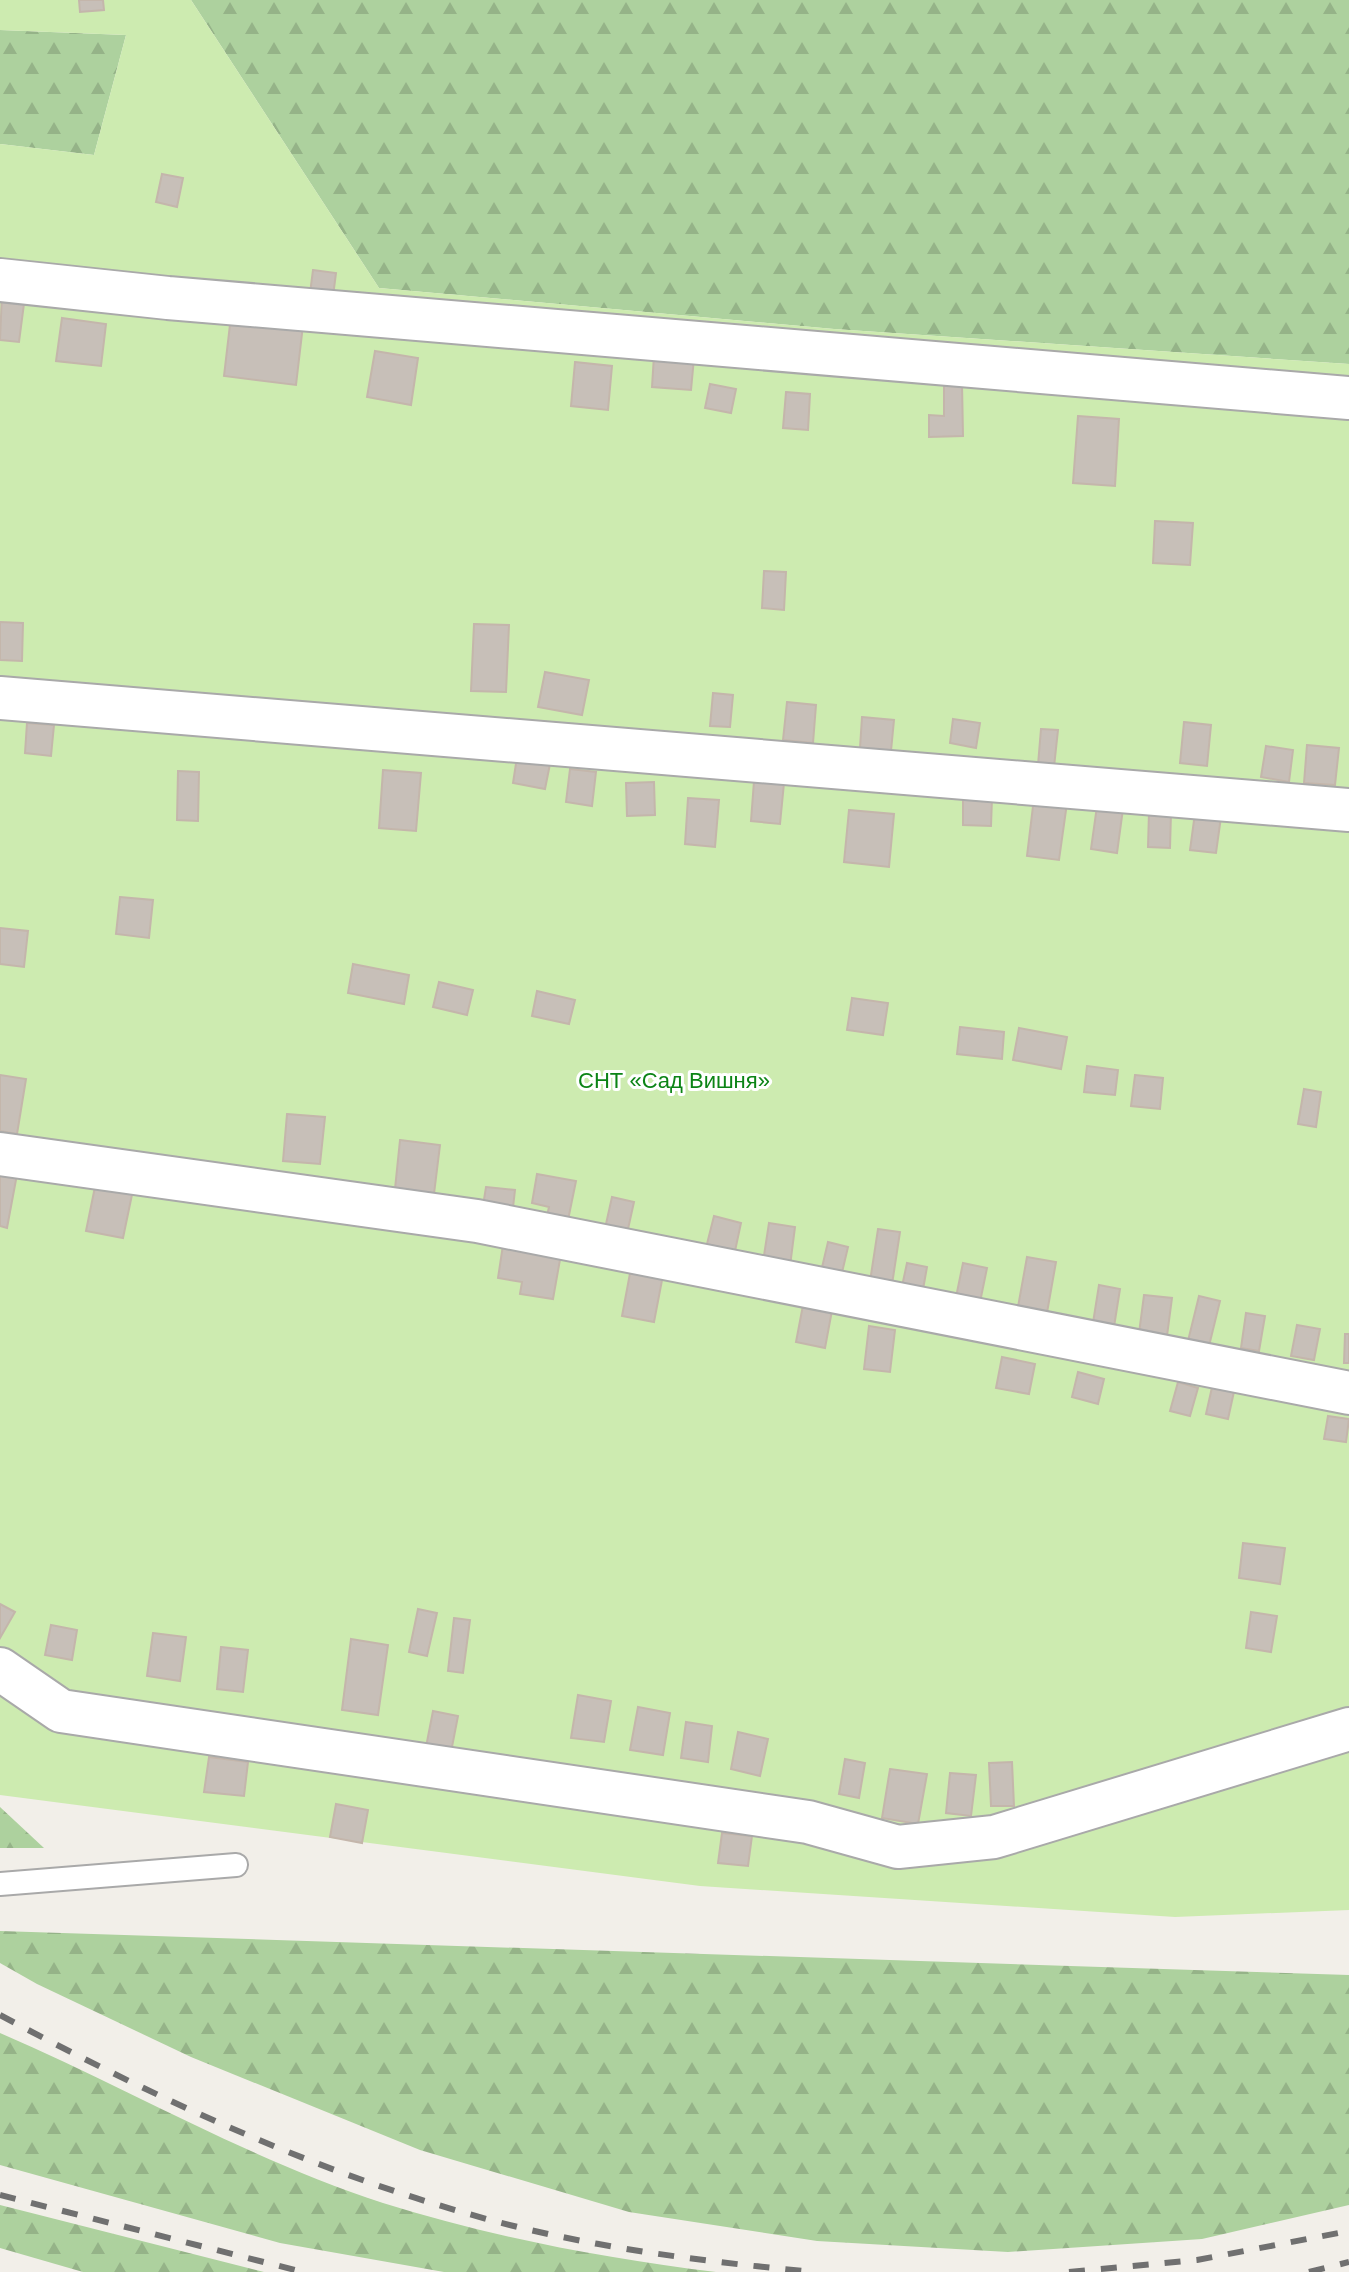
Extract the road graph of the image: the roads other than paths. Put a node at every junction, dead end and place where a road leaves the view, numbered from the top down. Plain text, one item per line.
1 (0, 280) edge
2 (1349, 398) edge
3 (0, 698) edge
4 (1349, 810) edge
5 (0, 1154) edge
6 (1349, 1393) edge
7 (0, 1669) edge
8 (1349, 1729) edge
9 (236, 1865) dead end
10 (0, 1884) edge

1 - 2 street
3 - 4 street
5 - 6 street
7 - 8 street
9 - 10 lane

